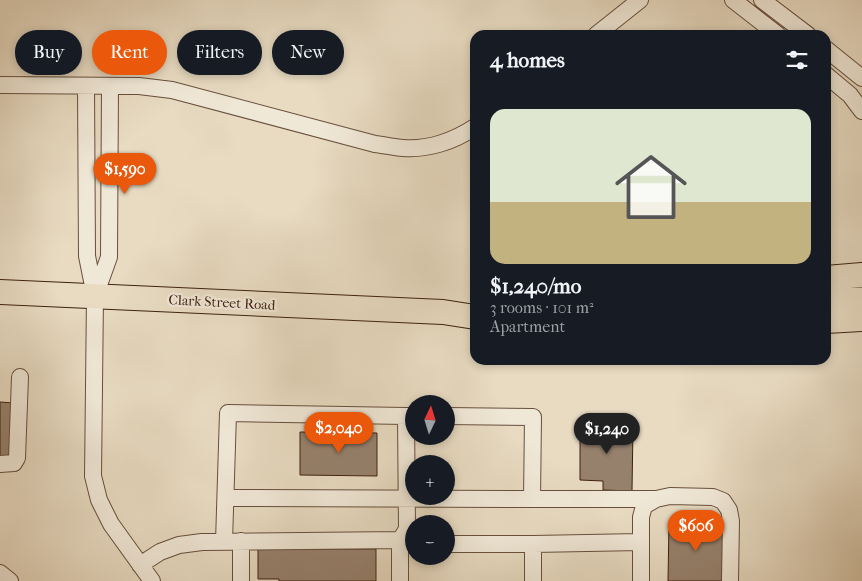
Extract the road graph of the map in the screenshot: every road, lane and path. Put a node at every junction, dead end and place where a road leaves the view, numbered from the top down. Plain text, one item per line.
1 (640, 0) edge
2 (733, 0) edge
3 (762, 0) edge
4 (602, 30) edge
5 (772, 30) edge
6 (801, 30) edge
7 (831, 53) edge
8 (862, 78) edge
9 (831, 79) edge
10 (0, 86) edge
11 (86, 86) junction
12 (110, 86) junction
13 (862, 111) edge
14 (470, 131) edge
15 (862, 275) edge
16 (831, 278) edge
17 (0, 292) edge
18 (95, 296) junction
19 (862, 298) edge
20 (831, 299) edge
21 (470, 306) edge
22 (443, 312) junction
23 (470, 316) edge
24 (862, 319) edge
25 (831, 321) edge
26 (20, 377) dead end
27 (405, 416) edge
28 (455, 416) edge
29 (0, 464) edge
30 (226, 498) junction
31 (405, 498) edge
32 (455, 498) edge
33 (532, 499) junction
34 (656, 499) junction
35 (241, 541) junction
36 (224, 542) junction
37 (405, 542) edge
38 (641, 542) junction
39 (455, 544) edge
40 (533, 544) junction
41 (405, 553) edge
42 (140, 565) junction
43 (0, 573) edge
44 (10, 581) edge
45 (152, 581) edge
46 (241, 581) edge
47 (400, 581) edge
48 (533, 581) edge
49 (641, 581) edge
50 (730, 581) edge

1 - 4 street
2 - 5 street
3 - 6 street
7 - 8 street
9 - 13 street
10 - 11 street
11 - 12 street
11 - 18 street
12 - 14 street
12 - 18 street
15 - 16 highway
17 - 18 highway, Clark Street Road
18 - 22 highway, Clark Street Road
18 - 42 street
19 - 20 main road
21 - 22 highway, Clark Street Road
22 - 23 highway, Clark Street Road
24 - 25 highway
26 - 29 street
27 - 30 street
28 - 33 street
30 - 31 street
30 - 36 street
32 - 33 street
33 - 34 street
34 - 38 street
34 - 50 street
35 - 36 street
35 - 37 street
35 - 46 street
36 - 42 street
38 - 40 street
38 - 49 street
39 - 40 street
40 - 48 street
41 - 47 street
42 - 45 street
43 - 44 street

